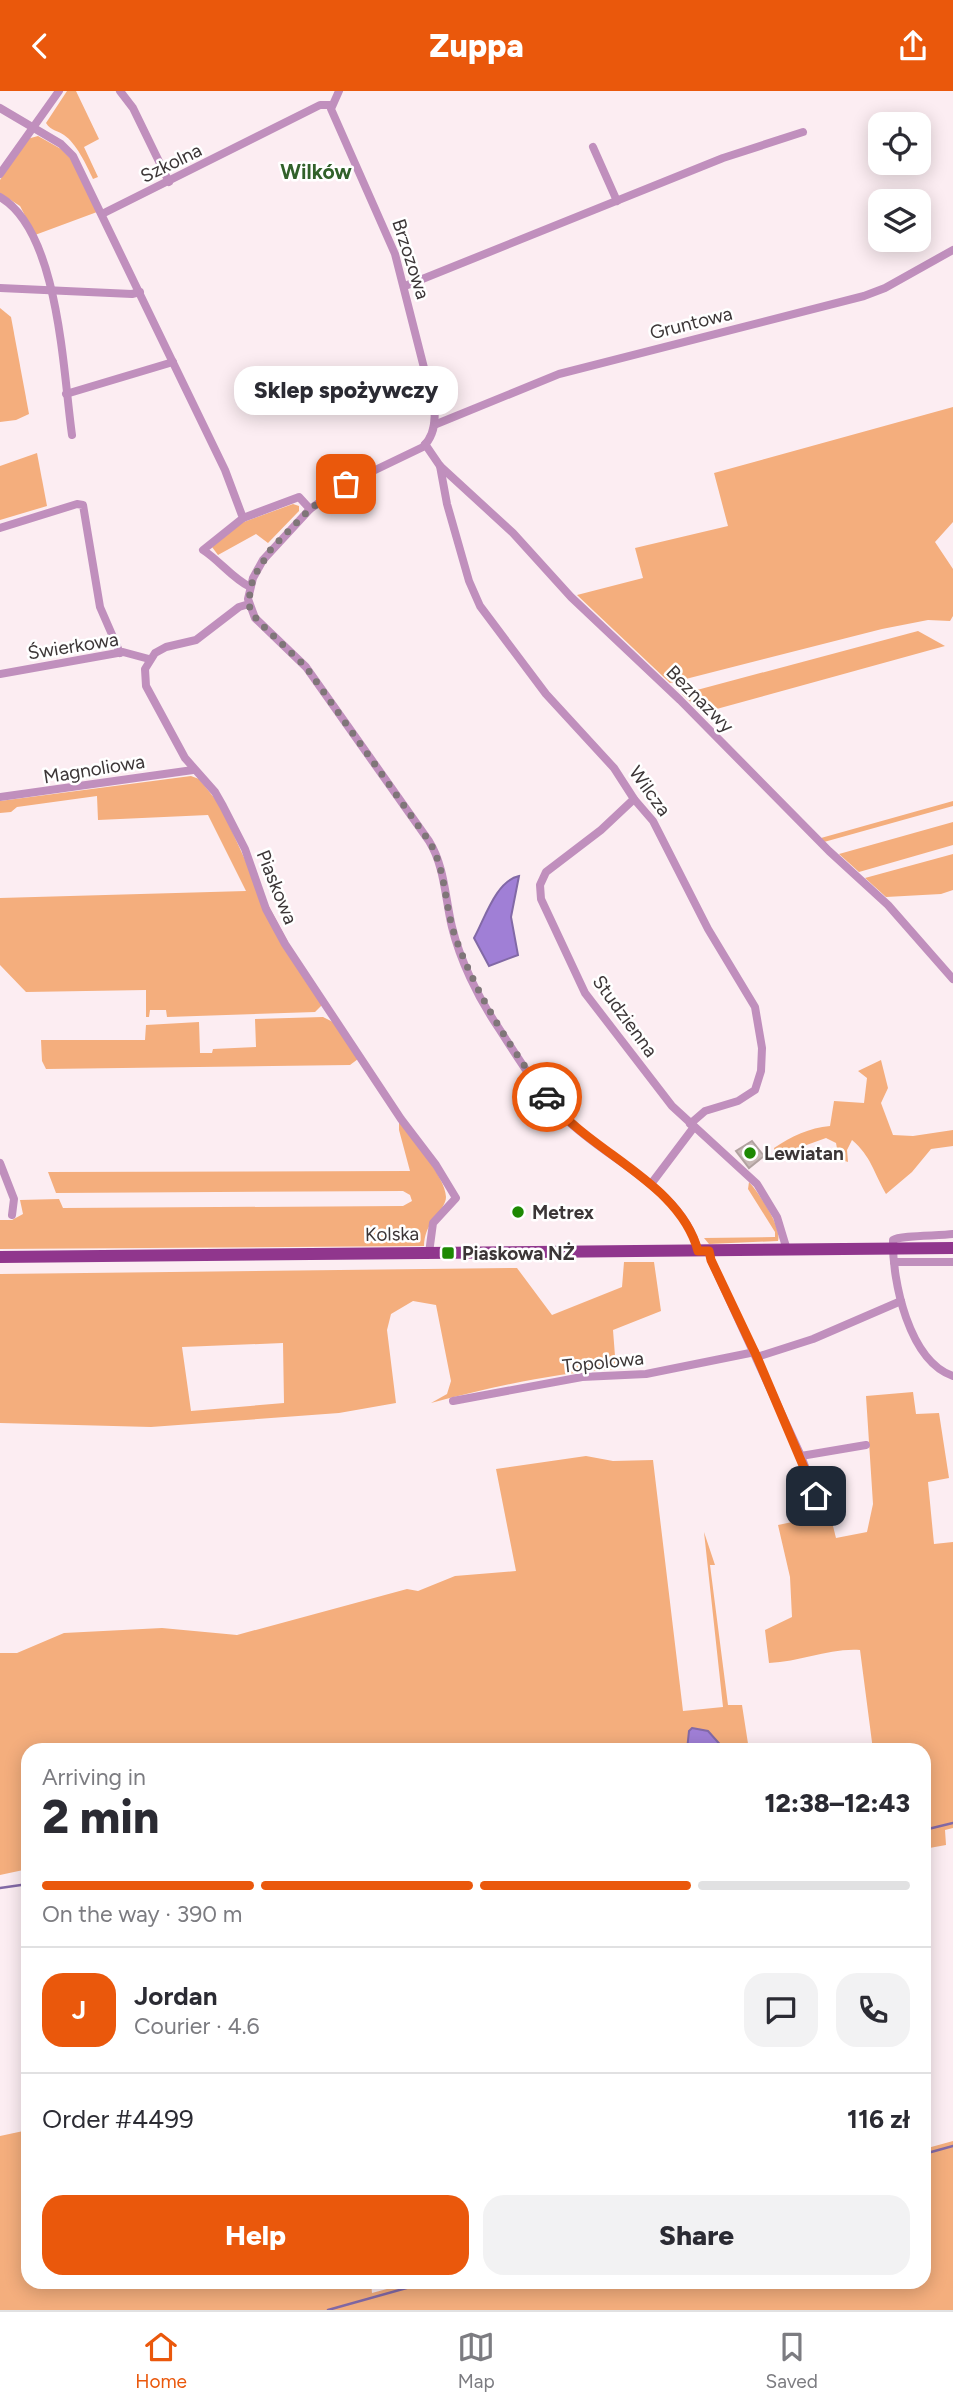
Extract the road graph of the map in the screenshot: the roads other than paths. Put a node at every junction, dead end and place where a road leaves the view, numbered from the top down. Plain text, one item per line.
1 (59, 91) edge
2 (120, 91) edge
3 (339, 91) edge
4 (331, 105) junction
5 (0, 109) edge
6 (33, 128) junction
7 (803, 132) dead end
8 (593, 146) dead end
9 (0, 174) edge
10 (169, 181) junction
11 (0, 197) edge
12 (617, 201) junction
13 (102, 214) junction
14 (953, 250) edge
15 (405, 286) junction
16 (0, 288) edge
17 (53, 290) junction
18 (140, 292) junction
19 (173, 362) junction
20 (66, 394) junction
21 (434, 425) junction
22 (72, 435) dead end
23 (425, 445) junction
24 (440, 465) junction
25 (310, 509) junction
26 (243, 518) junction
27 (0, 528) edge
28 (250, 587) junction
29 (248, 604) junction
30 (120, 653) junction
31 (149, 659) junction
32 (0, 674) edge
33 (193, 770) junction
34 (0, 797) edge
35 (634, 799) junction
36 (953, 979) edge
37 (692, 1126) junction
38 (0, 1163) edge
39 (651, 1184) junction
40 (12, 1215) dead end
41 (953, 1234) edge
42 (953, 1248) edge
43 (787, 1250) junction
44 (704, 1251) junction
45 (429, 1253) junction
46 (893, 1256) junction
47 (0, 1257) edge
48 (953, 1262) edge
49 (901, 1301) junction
50 (756, 1354) junction
51 (953, 1376) edge
52 (453, 1401) dead end
53 (866, 1445) dead end
54 (801, 1456) junction
55 (824, 1516) dead end

1 - 6 street
2 - 10 street
3 - 4 street
4 - 10 street, Szkolna
4 - 15 street, Brzozowa
5 - 6 street
6 - 9 street
6 - 13 street
7 - 12 street
8 - 12 street
10 - 13 street, Szkolna
11 - 17 street
12 - 15 street
13 - 18 street
14 - 21 street, Gruntowa
15 - 21 street, Brzozowa
16 - 17 street
17 - 18 street
17 - 20 street
18 - 19 street
19 - 20 street
19 - 26 street
20 - 22 street
21 - 23 street
23 - 24 street, Beznazwy
23 - 25 street
24 - 35 street, Wilcza
24 - 36 street, Beznazwy
25 - 26 street
25 - 28 street
26 - 28 street
27 - 30 street
28 - 29 street
29 - 31 street
29 - 39 street
30 - 31 street, Świerkowa
30 - 32 street, Świerkowa
31 - 33 street, Piaskowa
33 - 34 street, Magnoliowa
33 - 45 street, Piaskowa
35 - 37 street, Wilcza
35 - 37 street, Studzienna
37 - 39 street, Wilcza
37 - 43 street, Studzienna
38 - 40 street
39 - 44 street
41 - 46 street
42 - 46 main road, Kolska
43 - 44 main road, Kolska
43 - 46 main road, Kolska
44 - 45 main road, Kolska
44 - 50 street
45 - 47 main road, Kolska
46 - 48 street
46 - 49 street
49 - 50 street, Topolowa
49 - 51 street
50 - 52 street, Topolowa
50 - 54 street
53 - 54 street
54 - 55 street

